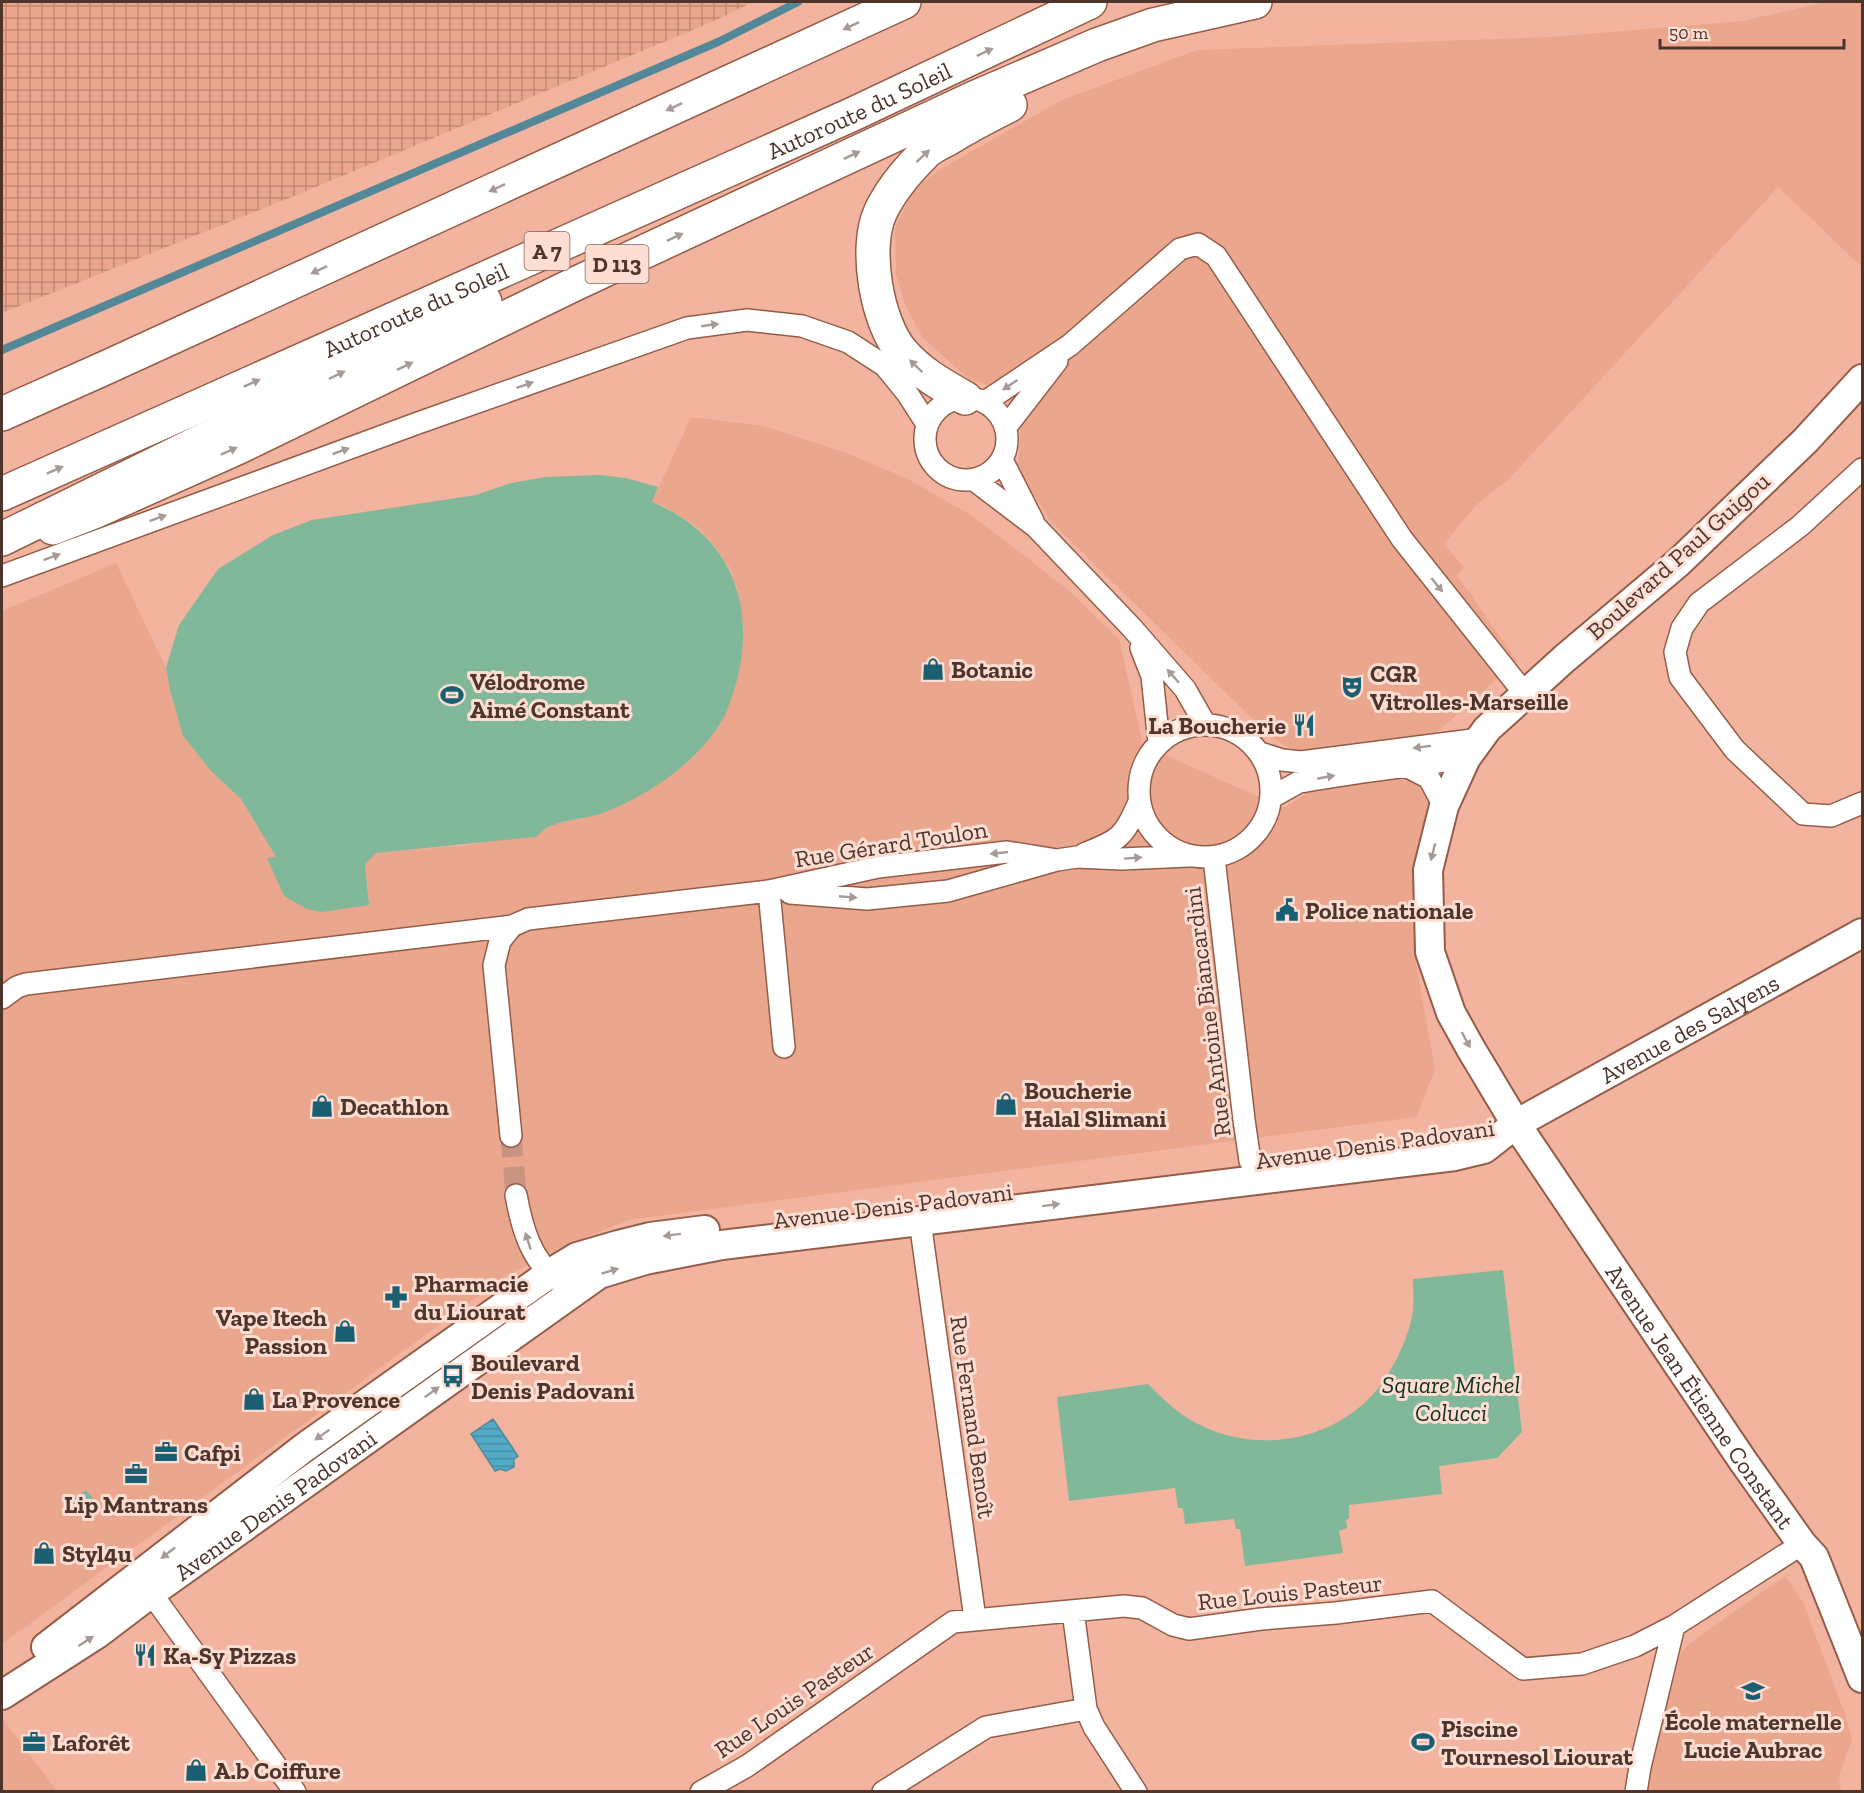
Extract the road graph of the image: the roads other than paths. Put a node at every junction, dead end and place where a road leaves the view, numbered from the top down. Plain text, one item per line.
1 (904, 2) edge
2 (1090, 2) edge
3 (1249, 3) edge
4 (851, 115) junction
5 (1070, 345) junction
6 (1863, 380) edge
7 (975, 400) junction
8 (2, 414) edge
9 (927, 424) junction
10 (1006, 427) junction
11 (1002, 460) junction
12 (1863, 469) edge
13 (974, 480) junction
14 (2, 494) edge
15 (1036, 527) junction
16 (2, 539) edge
17 (2, 548) edge
18 (2, 576) edge
19 (1132, 628) junction
20 (1525, 694) junction
21 (1205, 724) junction
22 (1159, 743) junction
23 (1473, 749) junction
24 (1260, 753) junction
25 (1408, 767) junction
26 (1272, 797) junction
27 (1139, 802) junction
28 (1863, 802) edge
29 (1444, 807) junction
30 (1188, 856) junction
31 (1214, 858) junction
32 (1067, 859) junction
33 (769, 891) junction
34 (512, 926) junction
35 (1863, 933) edge
36 (2, 998) edge
37 (784, 1047) dead end
38 (1516, 1124) junction
39 (511, 1136) tunnel mouth
40 (1250, 1161) junction
41 (517, 1202) tunnel mouth
42 (920, 1221) junction
43 (549, 1274) junction
44 (583, 1285) junction
45 (1802, 1544) junction
46 (151, 1593) junction
47 (1073, 1611) junction
48 (975, 1619) junction
49 (1674, 1626) junction
50 (1863, 1678) edge
51 (2, 1681) edge
52 (2, 1695) edge
53 (1086, 1709) junction
54 (296, 1791) edge
55 (701, 1791) edge
56 (883, 1791) edge
57 (1134, 1791) edge
58 (1636, 1791) edge

1 -> 8 main road
4 -> 2 main road, Autoroute du Soleil / A 7
7 -> 3 main road
17 -> 3 main road, D 113
14 -> 4 main road, Autoroute du Soleil / A 7
16 -> 4 main road
5 -> 7 street
5 - 10 street
5 -> 20 street
6 - 20 main road, Boulevard Paul Guigou
7 - 9 street
7 - 10 street
9 - 13 street
18 -> 9 street
10 - 11 street
11 - 13 street
11 - 15 street
12 - 28 street
13 - 15 street
15 - 19 street
21 -> 19 street
19 - 22 street
20 - 23 main road, Boulevard Paul Guigou
21 - 22 street
21 - 24 street
22 - 27 street
23 -> 24 street
23 - 25 street
23 - 29 main road, Boulevard Paul Guigou
24 - 26 street
26 -> 25 street
25 - 29 street
26 - 31 street
27 - 30 street
27 - 32 street, Rue Gérard Toulon
29 -> 38 main road, Boulevard Paul Guigou
30 - 31 street
32 -> 30 street, Rue Gérard Toulon
31 - 40 street, Rue Antoine Biancardini
32 -> 33 street, Rue Gérard Toulon
33 -> 32 street, Rue Gérard Toulon
33 - 34 street, Rue Gérard Toulon
33 - 37 street
34 - 36 street, Rue Gérard Toulon
34 - 39 street
35 - 38 main road, Avenue des Salyens
38 - 40 main road, Avenue Denis Padovani
42 -> 38 main road, Avenue Denis Padovani
38 - 45 main road, Avenue Jean Étienne Constant
40 -> 43 main road, Avenue Denis Padovani
43 -> 41 street
44 -> 42 main road, Avenue Denis Padovani
42 - 48 street, Rue Fernand Benoît
43 - 44 street
43 -> 51 main road, Avenue Denis Padovani
46 -> 44 main road, Avenue Denis Padovani
45 - 49 street
45 - 50 main road, Avenue Jean Étienne Constant
52 -> 46 main road, Avenue Denis Padovani
46 - 54 street
47 - 48 street, Rue Louis Pasteur
47 - 49 street, Rue Louis Pasteur
47 - 53 street
48 - 55 street, Rue Louis Pasteur
49 - 58 street
53 - 56 street
53 - 57 street

